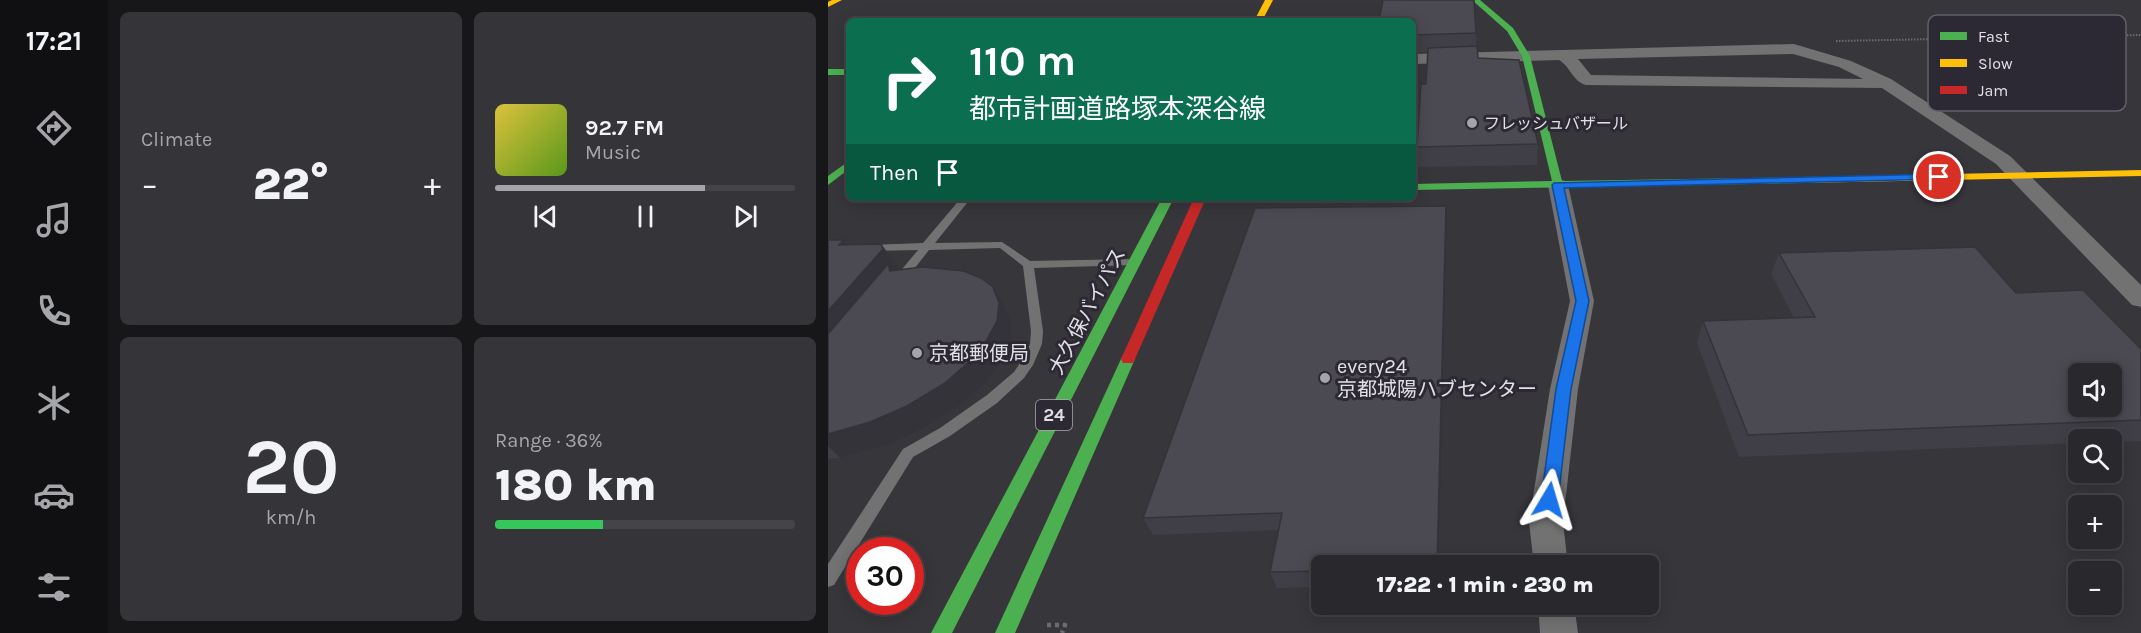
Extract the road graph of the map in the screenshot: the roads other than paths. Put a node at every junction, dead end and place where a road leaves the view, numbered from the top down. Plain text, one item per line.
1 (838, 0) edge
2 (1269, 0) edge
3 (1476, 0) edge
4 (828, 5) edge
5 (1260, 18) edge
6 (1561, 55) junction
7 (1526, 56) junction
8 (1416, 59) edge
9 (828, 72) edge
10 (846, 72) edge
11 (1885, 83) junction
12 (846, 167) edge
13 (2141, 173) edge
14 (2018, 176) junction
15 (828, 182) edge
16 (1558, 185) junction
17 (1416, 187) edge
18 (964, 201) edge
19 (1166, 201) edge
20 (1199, 201) edge
21 (926, 246) junction
22 (861, 248) edge
23 (1135, 262) junction
24 (1028, 265) junction
25 (889, 292) edge
26 (2141, 299) edge
27 (1550, 555) edge
28 (828, 579) edge
29 (1557, 615) edge
30 (941, 633) edge
31 (1005, 633) edge
32 (1559, 633) edge

1 - 4 main road
2 - 5 main road
3 - 7 main road
6 - 7 street
6 - 11 street
6 - 11 street
7 - 8 street
7 - 16 main road
9 - 10 main road
11 - 14 street
12 - 15 main road
13 - 14 main road
14 - 16 main road
14 - 26 street
16 - 17 main road
16 - 27 street
18 - 21 lane
19 - 23 main road, 大久保バイパス / 24
20 - 31 main road, 24
21 - 22 lane
21 - 24 lane
21 - 25 lane
23 - 24 lane
23 - 30 main road, 大久保バイパス / 24
24 - 28 lane
29 - 32 street

